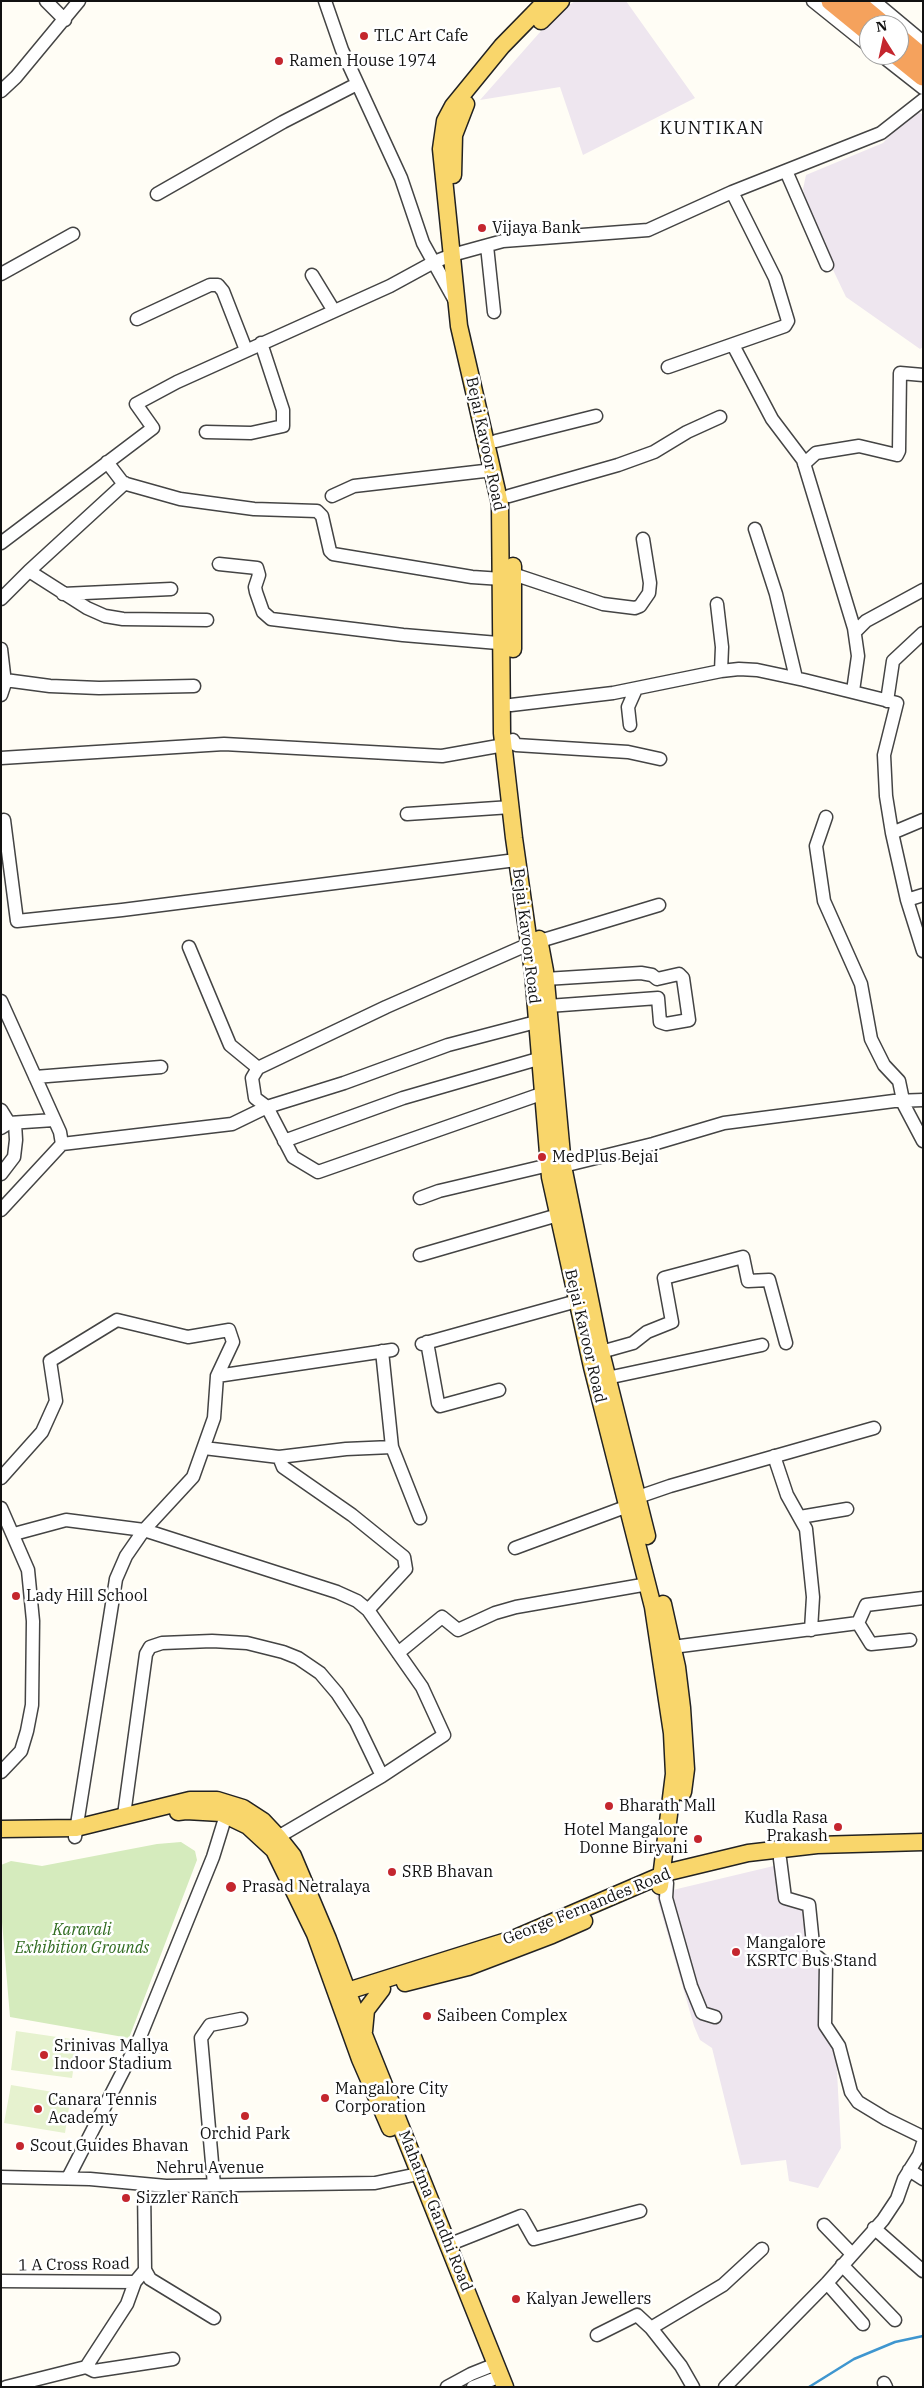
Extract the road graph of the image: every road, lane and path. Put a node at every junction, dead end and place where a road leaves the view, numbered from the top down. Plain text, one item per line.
1 (46, 1) edge
2 (79, 1) edge
3 (325, 1) edge
4 (546, 1) edge
5 (561, 1) edge
6 (812, 1) edge
7 (830, 1) edge
8 (854, 1) edge
9 (874, 1) edge
10 (871, 15) edge
11 (65, 20) junction
12 (859, 24) edge
13 (859, 38) edge
14 (923, 42) edge
15 (909, 46) edge
16 (923, 58) edge
17 (894, 65) edge
18 (909, 65) edge
19 (923, 76) edge
20 (358, 84) junction
21 (923, 88) edge
22 (1, 91) edge
23 (923, 100) edge
24 (786, 171) junction
25 (732, 192) junction
26 (157, 194) dead end
27 (73, 234) dead end
28 (487, 246) junction
29 (457, 254) junction
30 (434, 262) junction
31 (827, 265) dead end
32 (1, 274) edge
33 (312, 275) dead end
34 (459, 301) junction
35 (334, 310) junction
36 (494, 312) dead end
37 (137, 319) dead end
38 (261, 342) junction
39 (733, 345) junction
40 (246, 350) junction
41 (668, 367) dead end
42 (923, 375) edge
43 (596, 416) dead end
44 (720, 418) dead end
45 (206, 432) dead end
46 (496, 440) junction
47 (107, 462) junction
48 (804, 464) junction
49 (493, 470) junction
50 (125, 483) junction
51 (332, 496) dead end
52 (509, 496) junction
53 (755, 528) dead end
54 (643, 540) dead end
55 (1, 543) edge
56 (218, 564) dead end
57 (29, 571) junction
58 (507, 577) junction
59 (171, 589) dead end
60 (923, 590) edge
61 (63, 594) junction
62 (1, 599) edge
63 (717, 604) dead end
64 (207, 620) dead end
65 (854, 632) junction
66 (923, 633) edge
67 (507, 644) junction
68 (1, 649) edge
69 (721, 671) junction
70 (796, 678) junction
71 (5, 680) junction
72 (194, 686) dead end
73 (636, 688) junction
74 (853, 691) junction
75 (1, 696) edge
76 (888, 701) junction
77 (511, 705) junction
78 (630, 725) dead end
79 (508, 743) junction
80 (1, 758) edge
81 (660, 759) dead end
82 (510, 807) junction
83 (407, 814) dead end
84 (826, 817) dead end
85 (4, 820) dead end
86 (923, 820) edge
87 (892, 833) junction
88 (516, 860) junction
89 (923, 894) edge
90 (907, 900) junction
91 (659, 905) dead end
92 (538, 941) junction
93 (189, 947) dead end
94 (923, 951) edge
95 (546, 979) junction
96 (657, 979) junction
97 (658, 998) junction
98 (1, 1001) edge
99 (548, 1006) junction
100 (536, 1022) junction
101 (538, 1059) junction
102 (161, 1067) dead end
103 (258, 1068) junction
104 (35, 1077) junction
105 (541, 1094) junction
106 (923, 1100) edge
107 (904, 1101) junction
108 (267, 1107) junction
109 (1, 1110) edge
110 (54, 1120) junction
111 (8, 1124) edge
112 (284, 1141) junction
113 (923, 1141) edge
114 (62, 1144) junction
115 (554, 1167) junction
116 (1, 1174) edge
117 (420, 1198) dead end
118 (1, 1210) edge
119 (558, 1215) junction
120 (420, 1255) dead end
121 (577, 1301) junction
122 (786, 1343) dead end
123 (762, 1345) dead end
124 (600, 1352) junction
125 (217, 1376) junction
126 (607, 1378) junction
127 (499, 1390) dead end
128 (874, 1428) dead end
129 (204, 1448) junction
130 (392, 1448) junction
131 (774, 1456) junction
132 (279, 1457) junction
133 (1, 1478) edge
134 (633, 1502) junction
135 (1, 1508) edge
136 (847, 1509) dead end
137 (800, 1517) junction
138 (420, 1518) dead end
139 (144, 1530) junction
140 (14, 1534) junction
141 (515, 1548) dead end
142 (648, 1584) junction
143 (923, 1598) edge
144 (368, 1610) junction
145 (858, 1623) junction
146 (811, 1630) junction
147 (910, 1640) dead end
148 (666, 1647) junction
149 (398, 1653) junction
150 (1, 1772) edge
151 (382, 1776) junction
152 (124, 1815) junction
153 (226, 1815) junction
154 (1, 1829) edge
155 (76, 1832) junction
156 (278, 1837) junction
157 (1, 1839) edge
158 (923, 1842) edge
159 (923, 1851) edge
160 (780, 1860) junction
161 (664, 1883) junction
162 (334, 1955) junction
163 (378, 1985) junction
164 (343, 1997) junction
165 (715, 2017) dead end
166 (241, 2019) dead end
167 (364, 2035) junction
168 (923, 2137) edge
169 (923, 2144) edge
170 (909, 2170) junction
171 (413, 2175) junction
172 (1, 2177) edge
173 (68, 2178) junction
174 (923, 2179) edge
175 (144, 2184) junction
176 (214, 2185) junction
177 (640, 2211) dead end
178 (824, 2225) dead end
179 (874, 2228) junction
180 (448, 2245) junction
181 (762, 2249) dead end
182 (852, 2254) junction
183 (842, 2265) junction
184 (145, 2270) junction
185 (923, 2271) edge
186 (1, 2281) edge
187 (135, 2282) junction
188 (827, 2283) junction
189 (214, 2318) dead end
190 (895, 2320) dead end
191 (864, 2324) dead end
192 (651, 2328) junction
193 (597, 2335) dead end
194 (173, 2359) dead end
195 (86, 2367) junction
196 (497, 2377) edge
197 (6, 2387) edge
198 (447, 2387) edge
199 (472, 2387) edge
200 (693, 2387) edge
201 (725, 2387) edge

1 - 11 street
2 - 11 street
3 - 20 street
4 - 29 main road, Bejai Kavoor Road
5 - 29 main road, Bejai Kavoor Road
6 - 13 street
7 - 12 highway
8 - 10 highway
9 - 14 street
11 - 22 street
15 - 16 highway
17 - 21 street
18 - 19 highway
20 - 26 street
20 - 30 street
23 - 24 street
24 - 25 street
24 - 31 street
25 - 28 street
25 - 39 street
27 - 32 street
28 - 29 street
28 - 36 street
29 - 30 street
29 - 34 main road, Bejai Kavoor Road
30 - 34 street
30 - 35 street
33 - 35 street
34 - 46 main road, Bejai Kavoor Road
34 - 49 main road, Bejai Kavoor Road
35 - 38 street
37 - 40 street
38 - 40 street
38 - 45 street
39 - 41 street
39 - 48 street
40 - 47 street
42 - 48 street
43 - 46 street
44 - 52 street
46 - 52 main road, Bejai Kavoor Road
47 - 50 street
47 - 55 street
48 - 65 street
49 - 51 street
49 - 58 main road, Bejai Kavoor Road
50 - 57 street
50 - 58 street
52 - 58 main road, Bejai Kavoor Road
53 - 70 street
54 - 58 street
56 - 67 street
57 - 61 street
57 - 62 street
58 - 67 main road, Bejai Kavoor Road
59 - 61 street
60 - 65 street
61 - 64 street
63 - 69 street
65 - 74 street
66 - 76 street
67 - 77 main road, Bejai Kavoor Road
67 - 79 main road, Bejai Kavoor Road
68 - 71 street
69 - 70 street
69 - 73 street
70 - 74 street
71 - 72 street
71 - 75 street
73 - 77 street
73 - 78 street
74 - 76 street
76 - 87 street
77 - 79 main road, Bejai Kavoor Road
79 - 80 street
79 - 81 street
79 - 82 main road, Bejai Kavoor Road
79 - 92 main road, Bejai Kavoor Road
82 - 83 street
82 - 88 main road, Bejai Kavoor Road
84 - 107 street
85 - 88 street
86 - 87 street
87 - 90 street
88 - 92 main road, Bejai Kavoor Road
89 - 90 street
90 - 94 street
91 - 92 street
92 - 95 main road, Bejai Kavoor Road
92 - 100 main road, Bejai Kavoor Road
92 - 103 street
93 - 103 street
95 - 96 street
95 - 99 main road, Bejai Kavoor Road
96 - 97 street
96 - 97 street
97 - 99 street
98 - 104 street
99 - 115 main road, Bejai Kavoor Road
100 - 101 main road, Bejai Kavoor Road
100 - 108 street
101 - 105 main road, Bejai Kavoor Road
101 - 112 street
102 - 104 street
103 - 108 street
104 - 110 street
105 - 112 street
105 - 115 main road, Bejai Kavoor Road
106 - 107 street
107 - 113 street
107 - 115 street
108 - 112 street
108 - 114 street
109 - 111 street
110 - 111 street
110 - 114 street
111 - 116 street
114 - 118 street
115 - 117 street
115 - 119 main road, Bejai Kavoor Road
115 - 124 main road, Bejai Kavoor Road
119 - 120 street
119 - 121 main road, Bejai Kavoor Road
121 - 127 street
121 - 134 main road, Bejai Kavoor Road
122 - 124 street
123 - 126 street
124 - 126 main road, Bejai Kavoor Road
125 - 129 street
125 - 130 street
125 - 133 street
126 - 134 main road, Bejai Kavoor Road
128 - 131 street
129 - 132 street
129 - 139 street
130 - 132 street
130 - 138 street
131 - 134 street
131 - 137 street
132 - 144 street
134 - 141 street
134 - 142 main road, Bejai Kavoor Road
134 - 148 main road, Bejai Kavoor Road
135 - 140 street
136 - 137 street
137 - 146 street
139 - 140 street
139 - 144 street
139 - 155 street
140 - 150 street
142 - 148 main road, Bejai Kavoor Road
142 - 149 street
143 - 145 street
144 - 149 street
145 - 146 street
145 - 147 street
146 - 148 street
148 - 161 main road, Bejai Kavoor Road
149 - 151 street
151 - 152 street
151 - 156 street
152 - 155 main road, Mahatma Gandhi Road
152 - 156 main road, Mahatma Gandhi Road
153 - 155 main road, Mahatma Gandhi Road
153 - 164 main road, Mahatma Gandhi Road
153 - 173 street
154 - 155 main road, Mahatma Gandhi Road
155 - 157 main road, Mahatma Gandhi Road
156 - 162 main road, Mahatma Gandhi Road
158 - 161 main road, George Fernandes Road
159 - 160 main road, George Fernandes Road
160 - 161 main road, George Fernandes Road
160 - 168 street
161 - 163 main road, George Fernandes Road
161 - 165 street
162 - 163 main road
162 - 164 main road, Mahatma Gandhi Road
163 - 164 main road, George Fernandes Road
163 - 167 main road
164 - 167 main road, Mahatma Gandhi Road
164 - 171 main road, Mahatma Gandhi Road
166 - 176 street
167 - 171 main road, Mahatma Gandhi Road
169 - 170 street
170 - 174 street
170 - 179 street
171 - 176 street, Nehru Avenue
171 - 180 main road, Mahatma Gandhi Road
171 - 196 main road, Mahatma Gandhi Road
172 - 173 street, Nehru Avenue
173 - 175 street, Nehru Avenue
175 - 176 street, Nehru Avenue
175 - 184 street, 1 A Cross Road
177 - 180 street
178 - 182 street
179 - 182 street
179 - 185 street
180 - 196 main road, Mahatma Gandhi Road
181 - 192 street
182 - 183 street
183 - 188 street
183 - 190 street
184 - 187 street, 1 A Cross Road
184 - 189 street
186 - 187 street, 1 A Cross Road
187 - 195 street
188 - 191 street
188 - 201 street
192 - 193 street
192 - 200 street
194 - 195 street
195 - 197 street
196 - 198 street
196 - 199 street

